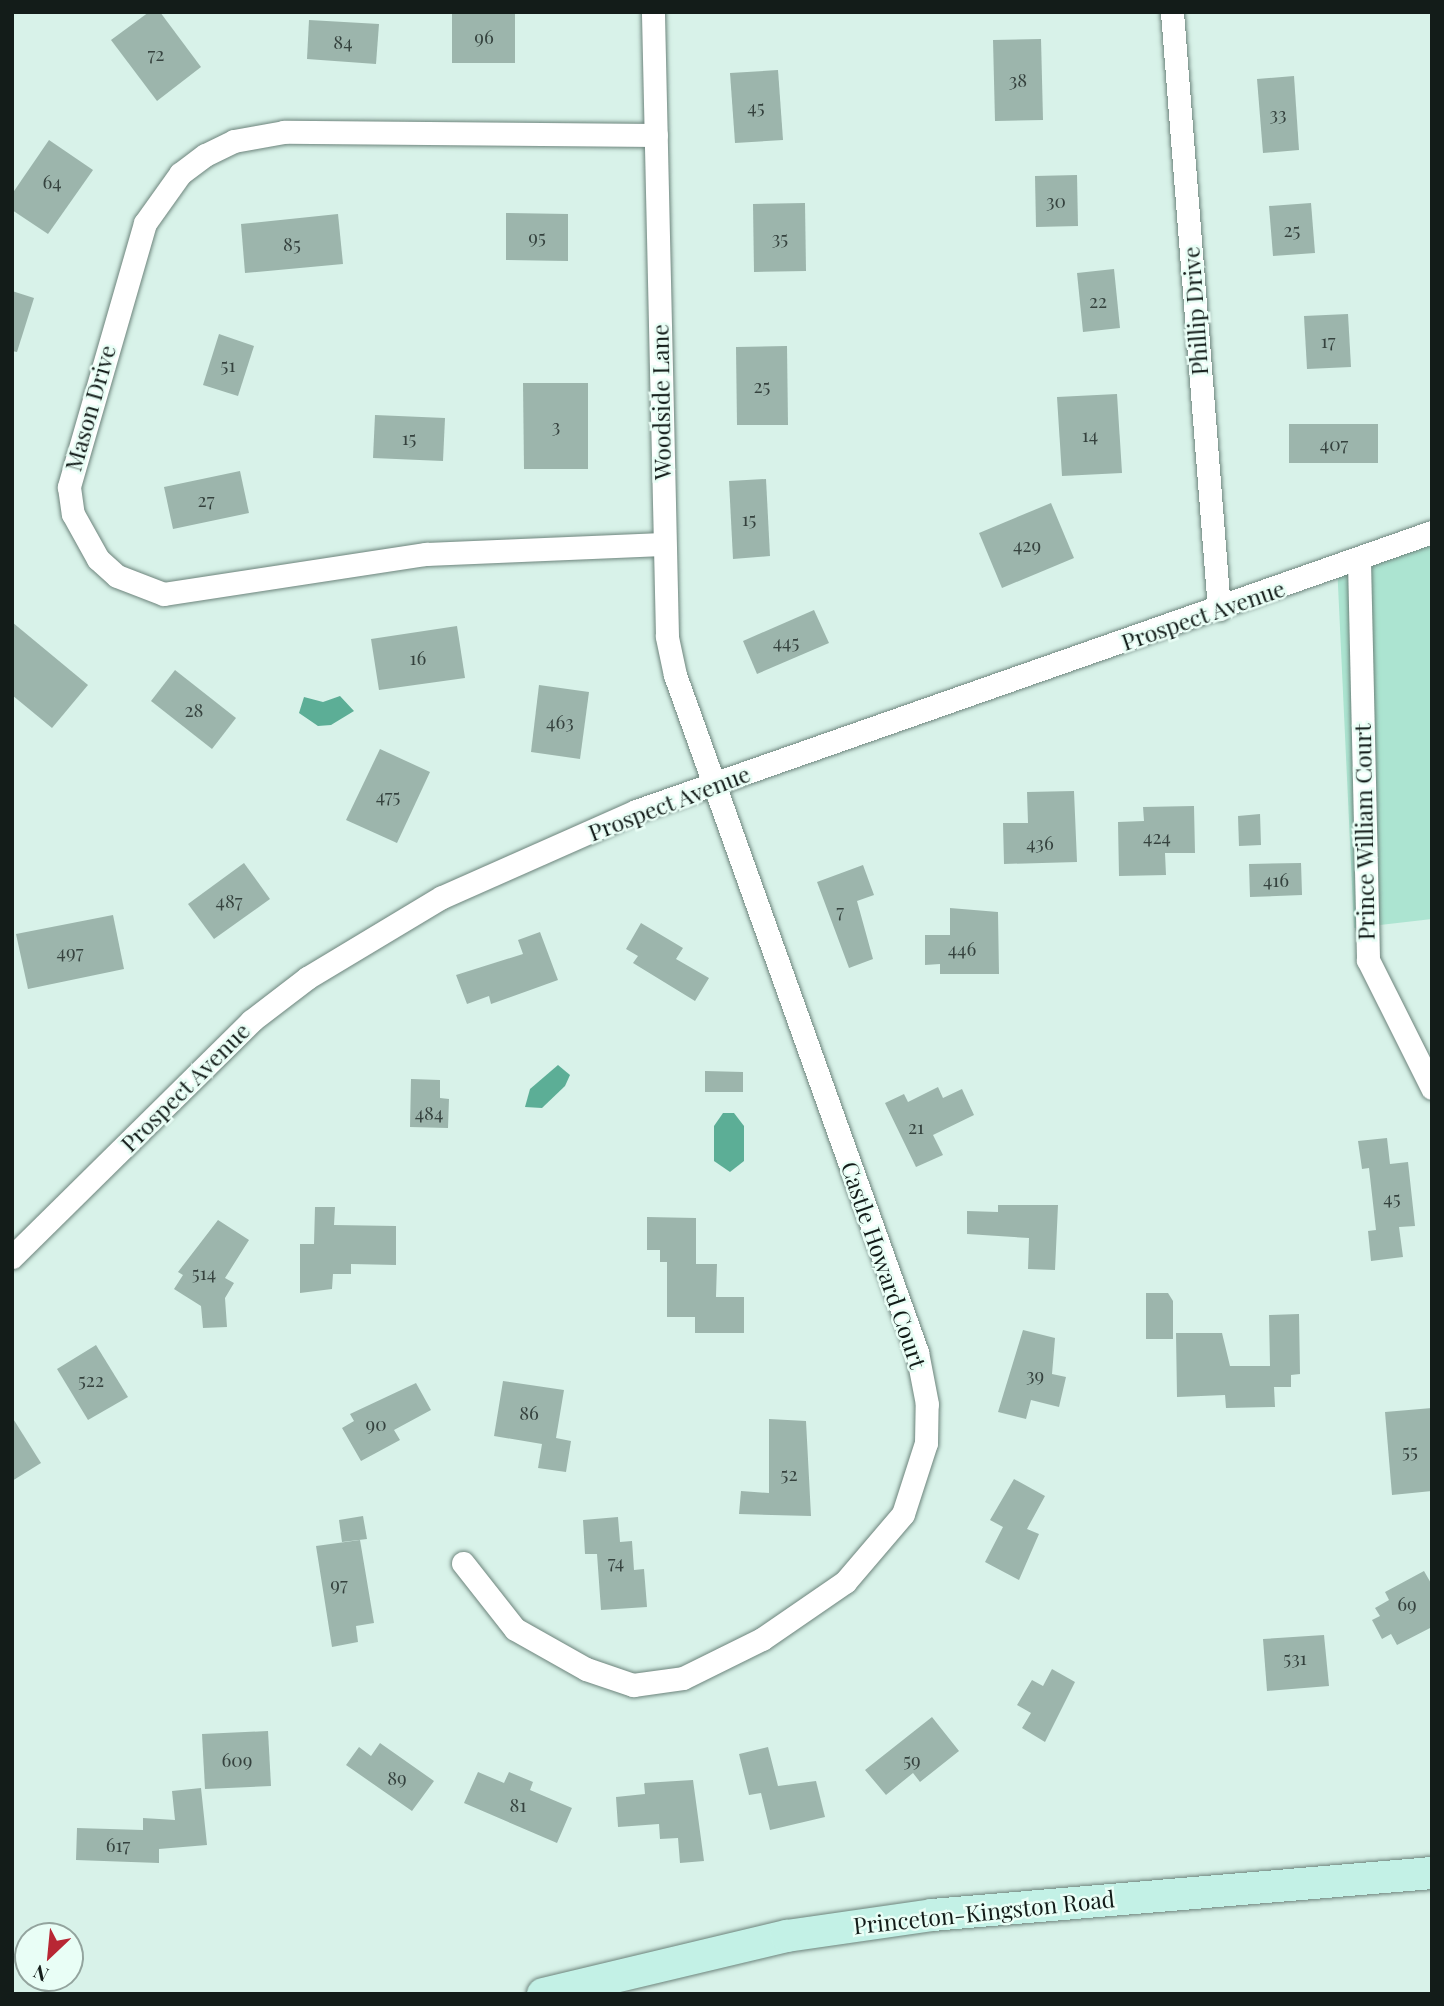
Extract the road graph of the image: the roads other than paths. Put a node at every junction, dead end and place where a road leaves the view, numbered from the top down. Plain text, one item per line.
1 (653, 12) edge
2 (1172, 12) edge
3 (656, 135) junction
4 (1432, 532) edge
5 (663, 544) junction
6 (1359, 561) junction
7 (1219, 609) junction
8 (716, 783) junction
9 (1432, 1088) edge
10 (12, 1257) edge
11 (463, 1563) dead end
12 (1432, 1873) edge
13 (598, 1987) edge
14 (543, 1994) edge

1 - 3 street, Woodside Lane
2 - 7 street, Phillip Drive
3 - 5 street, Woodside Lane
3 - 5 street, Mason Drive
4 - 6 street, Prospect Avenue
5 - 8 street, Woodside Lane
6 - 7 street, Prospect Avenue
6 - 9 street, Prince William Court
7 - 8 street, Prospect Avenue
8 - 10 street, Prospect Avenue
8 - 11 street, Castle Howard Court
12 - 13 main road, Princeton-Kingston Road
13 - 14 main road, Princeton-Kingston Road

